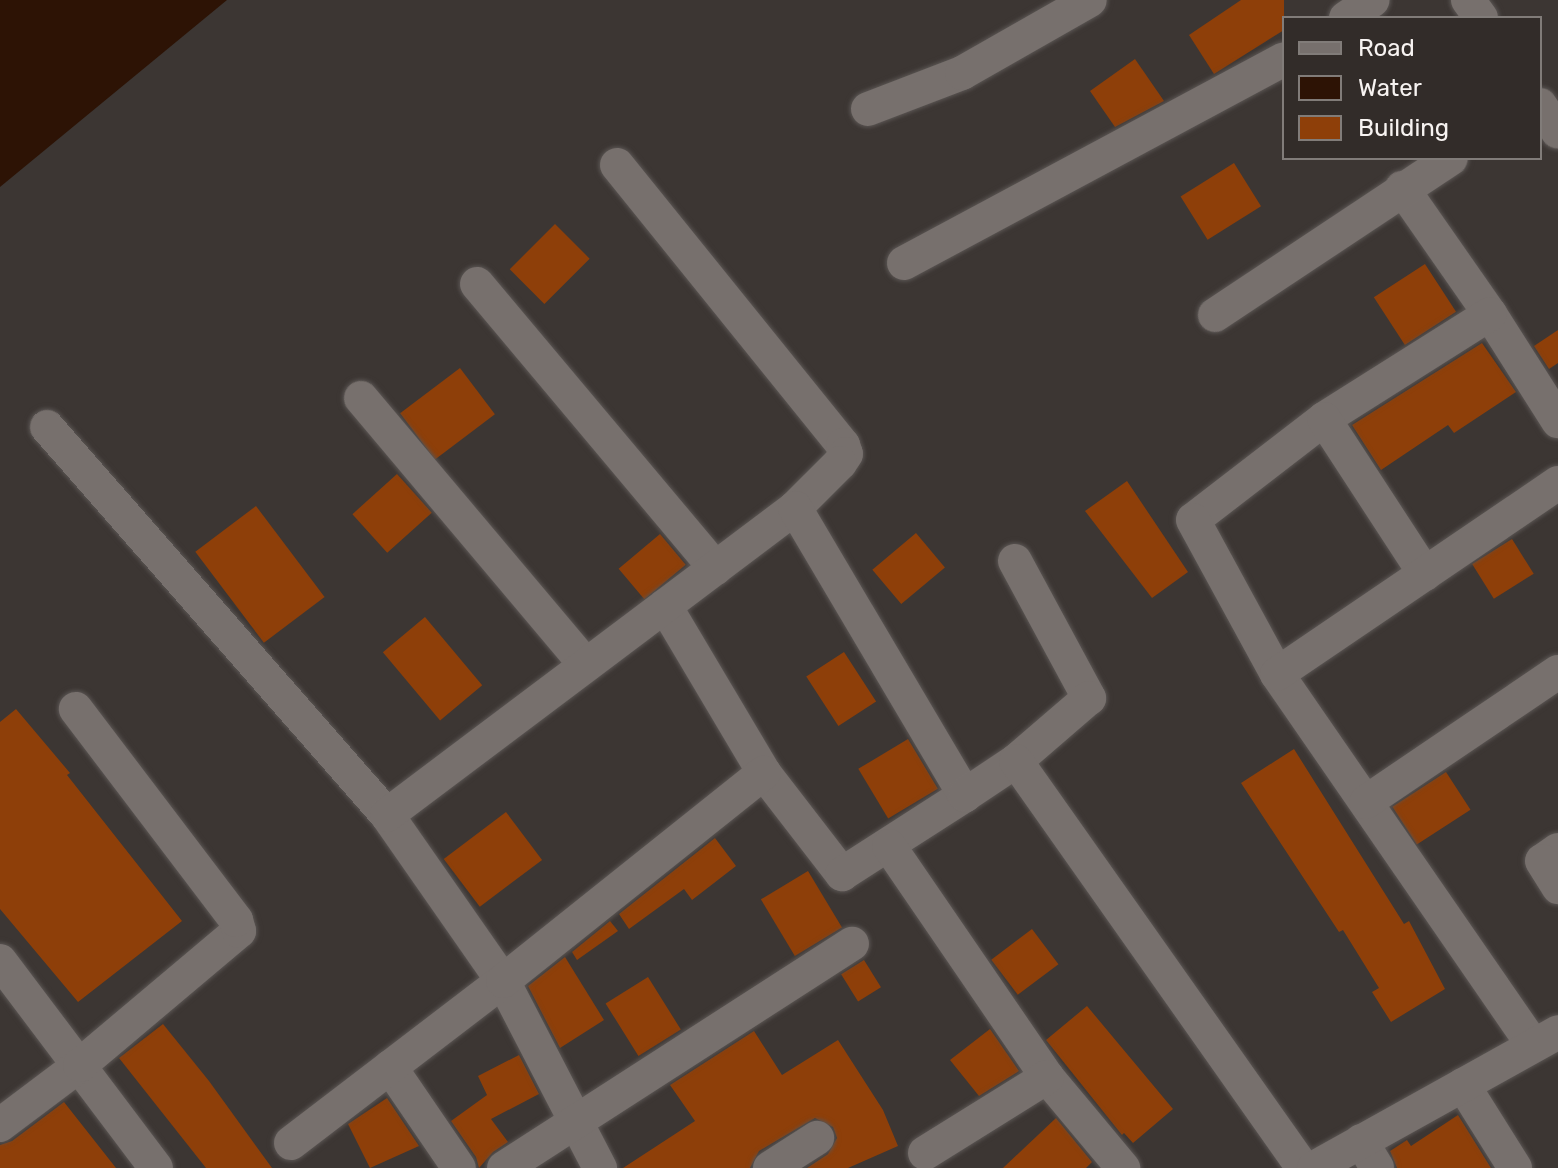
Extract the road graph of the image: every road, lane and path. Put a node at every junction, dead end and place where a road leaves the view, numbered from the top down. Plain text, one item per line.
1 (1090, 0) edge
2 (1373, 0) edge
3 (1349, 16) edge
4 (1282, 60) edge
5 (1558, 90) edge
6 (1542, 102) edge
7 (1542, 107) edge
8 (868, 109) dead end
9 (1558, 132) edge
10 (1448, 160) edge
11 (617, 165) dead end
12 (1402, 188) junction
13 (904, 263) dead end
14 (477, 284) dead end
15 (1490, 314) junction
16 (1215, 315) dead end
17 (361, 398) dead end
18 (1324, 419) junction
19 (1558, 421) edge
20 (47, 427) dead end
21 (1558, 483) edge
22 (795, 508) junction
23 (1015, 561) dead end
24 (715, 568) junction
25 (1425, 574) junction
26 (665, 606) junction
27 (586, 665) junction
28 (1558, 672) edge
29 (1277, 674) junction
30 (76, 709) dead end
31 (1016, 761) junction
32 (764, 773) junction
33 (965, 795) junction
34 (1366, 802) junction
35 (387, 815) junction
36 (889, 846) junction
37 (852, 944) dead end
38 (0, 961) edge
39 (503, 981) junction
40 (1546, 1039) edge
41 (80, 1065) junction
42 (390, 1067) junction
43 (1047, 1077) junction
44 (1463, 1085) junction
45 (0, 1125) edge
46 (576, 1125) junction
47 (817, 1138) dead end
48 (291, 1143) dead end
49 (925, 1153) dead end
50 (1369, 1155) edge
51 (156, 1168) edge
52 (459, 1168) edge
53 (504, 1168) edge
54 (600, 1168) edge
55 (770, 1168) edge
56 (1123, 1168) edge
57 (1303, 1168) edge
58 (1314, 1168) edge
59 (1515, 1168) edge

1 - 8 street
2 - 3 street
4 - 13 street
5 - 6 street
7 - 9 street
10 - 12 street
11 - 22 street
12 - 15 street
12 - 16 street
14 - 24 street
15 - 18 street
15 - 19 street
17 - 27 street
18 - 25 street
18 - 29 street
20 - 35 street
21 - 25 street
22 - 24 street
22 - 33 street
23 - 31 street
24 - 26 street
25 - 29 street
26 - 27 street
26 - 32 street
27 - 35 street
28 - 34 street
29 - 34 street
30 - 41 street
31 - 33 street
31 - 57 street
32 - 36 street
32 - 39 street
33 - 36 street
34 - 40 street
35 - 39 street
36 - 43 street
37 - 46 street
38 - 41 street
39 - 42 street
39 - 46 street
40 - 44 street
41 - 45 street
41 - 51 street
42 - 48 street
42 - 52 street
43 - 49 street
43 - 56 street
44 - 50 street
44 - 59 street
46 - 53 street
46 - 54 street
47 - 55 street
50 - 58 street

